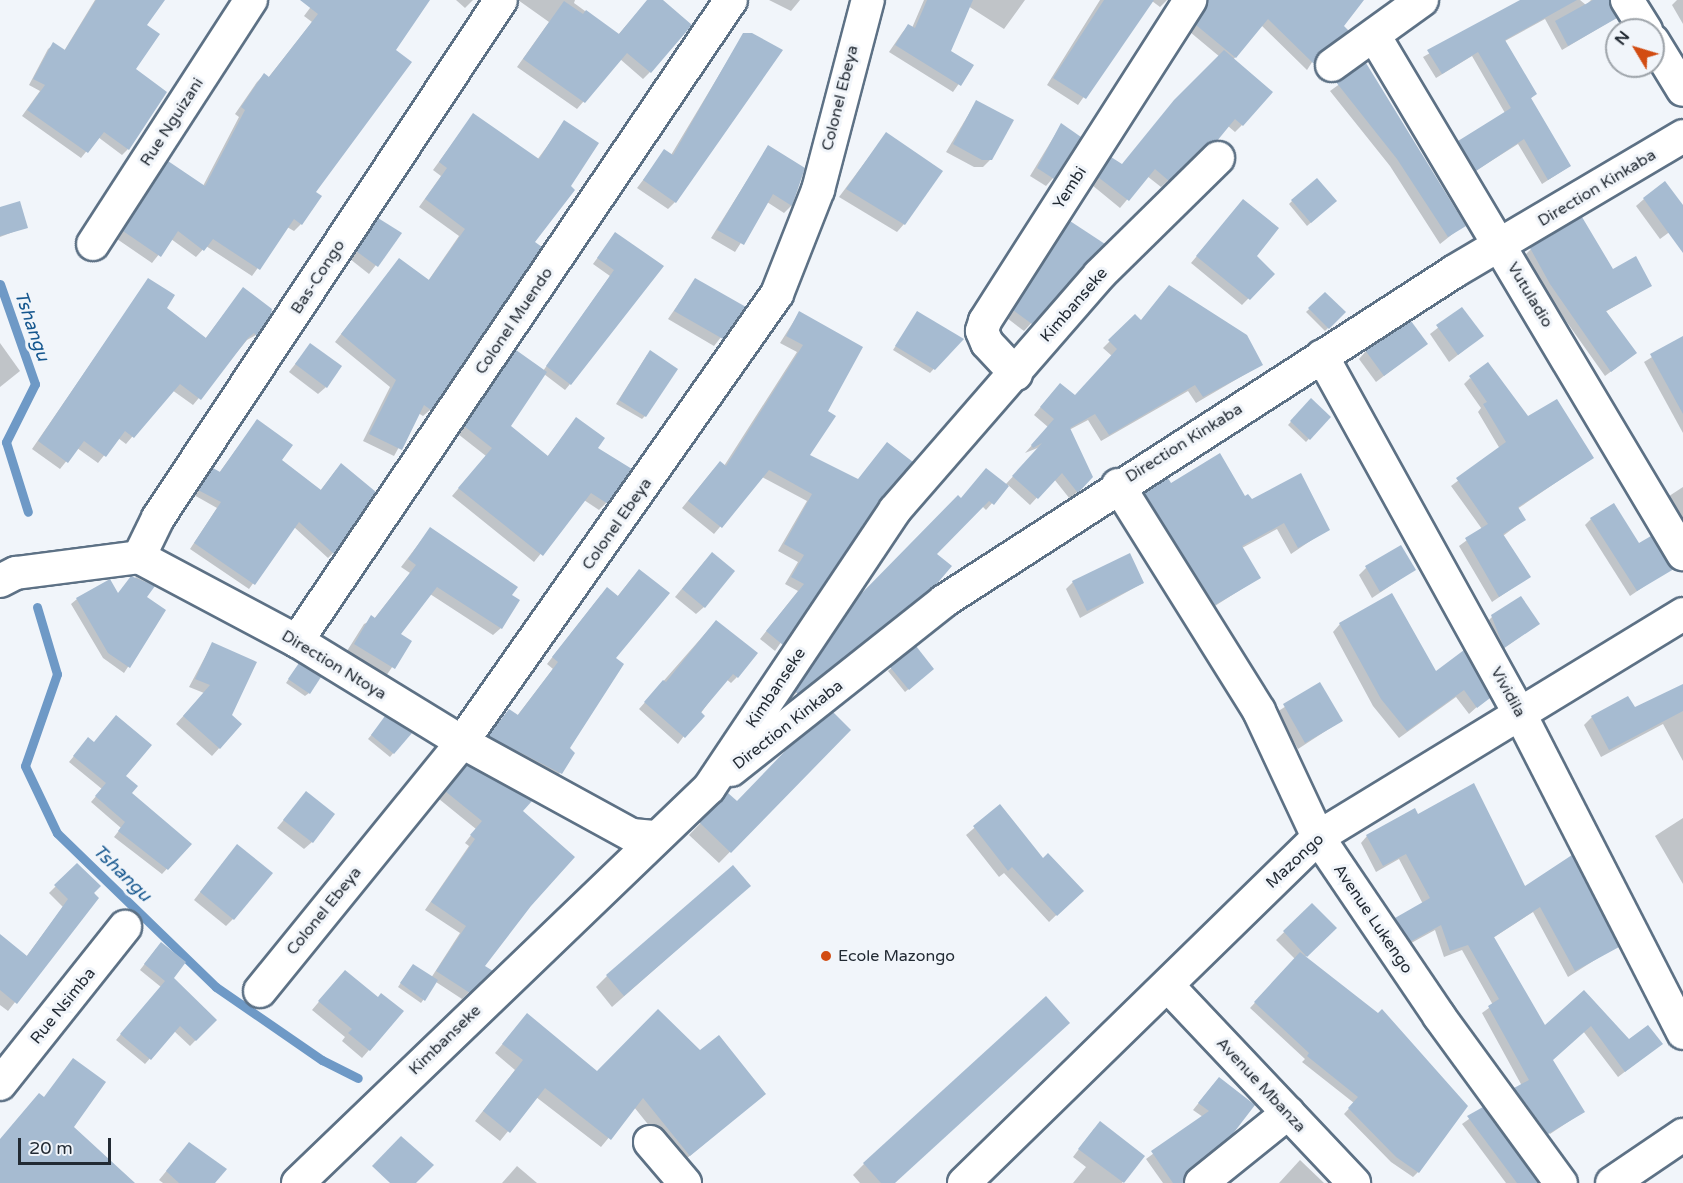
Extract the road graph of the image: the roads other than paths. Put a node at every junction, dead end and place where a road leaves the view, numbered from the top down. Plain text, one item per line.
1 (251, 0) edge
2 (501, 0) edge
3 (731, 0) edge
4 (868, 0) edge
5 (1190, 0) edge
6 (1422, 0) edge
7 (1627, 0) edge
8 (1638, 18) edge
9 (1375, 37) junction
10 (1665, 61) edge
11 (1332, 65) dead end
12 (1683, 90) edge
13 (1683, 136) edge
14 (1218, 158) dead end
15 (93, 244) dead end
16 (1500, 244) junction
17 (1322, 356) junction
18 (1016, 374) junction
19 (1118, 485) junction
20 (1683, 554) edge
21 (139, 557) junction
22 (0, 581) edge
23 (1683, 614) edge
24 (297, 641) junction
25 (1521, 716) junction
26 (462, 742) junction
27 (710, 788) junction
28 (654, 837) junction
29 (1318, 837) junction
30 (125, 927) dead end
31 (1168, 987) junction
32 (260, 991) dead end
33 (1683, 1033) edge
34 (0, 1084) edge
35 (1288, 1113) junction
36 (1683, 1135) edge
37 (650, 1142) dead end
38 (298, 1183) edge
39 (685, 1183) edge
40 (964, 1183) edge
41 (1201, 1183) edge
42 (1354, 1183) edge
43 (1561, 1183) edge
44 (1612, 1183) edge

1 - 15 street, Rue Nguizani
2 - 21 street, Bas-Congo
3 - 24 street, Colonel Muendo
4 - 26 street, Colonel Ebeya
5 - 18 street, Yembi
6 - 9 street
7 - 8 street
9 - 11 street
9 - 16 street, Vutuladio
10 - 12 street
13 - 16 street, Direction Kinkaba
14 - 18 street, Kimbanseke
16 - 17 street, Direction Kinkaba
16 - 20 street, Vutuladio
17 - 19 street, Direction Kinkaba
17 - 25 street, Vividila
18 - 27 street, Kimbanseke
19 - 27 street, Direction Kinkaba
19 - 29 street, Avenue Lukengo
21 - 22 street
21 - 24 street, Direction Ntoya
23 - 25 street, Mazongo
24 - 26 street, Direction Ntoya
25 - 29 street, Mazongo
25 - 33 street, Vividila
26 - 28 street, Direction Ntoya
26 - 32 street, Colonel Ebeya
27 - 28 street, Kimbanseke
28 - 38 street, Kimbanseke
29 - 31 street, Mazongo
29 - 43 street, Avenue Lukengo
30 - 34 street, Rue Nsimba
31 - 35 street, Avenue Mbanza
31 - 40 street, Mazongo
35 - 41 street
35 - 42 street, Avenue Mbanza
36 - 44 street
37 - 39 street

